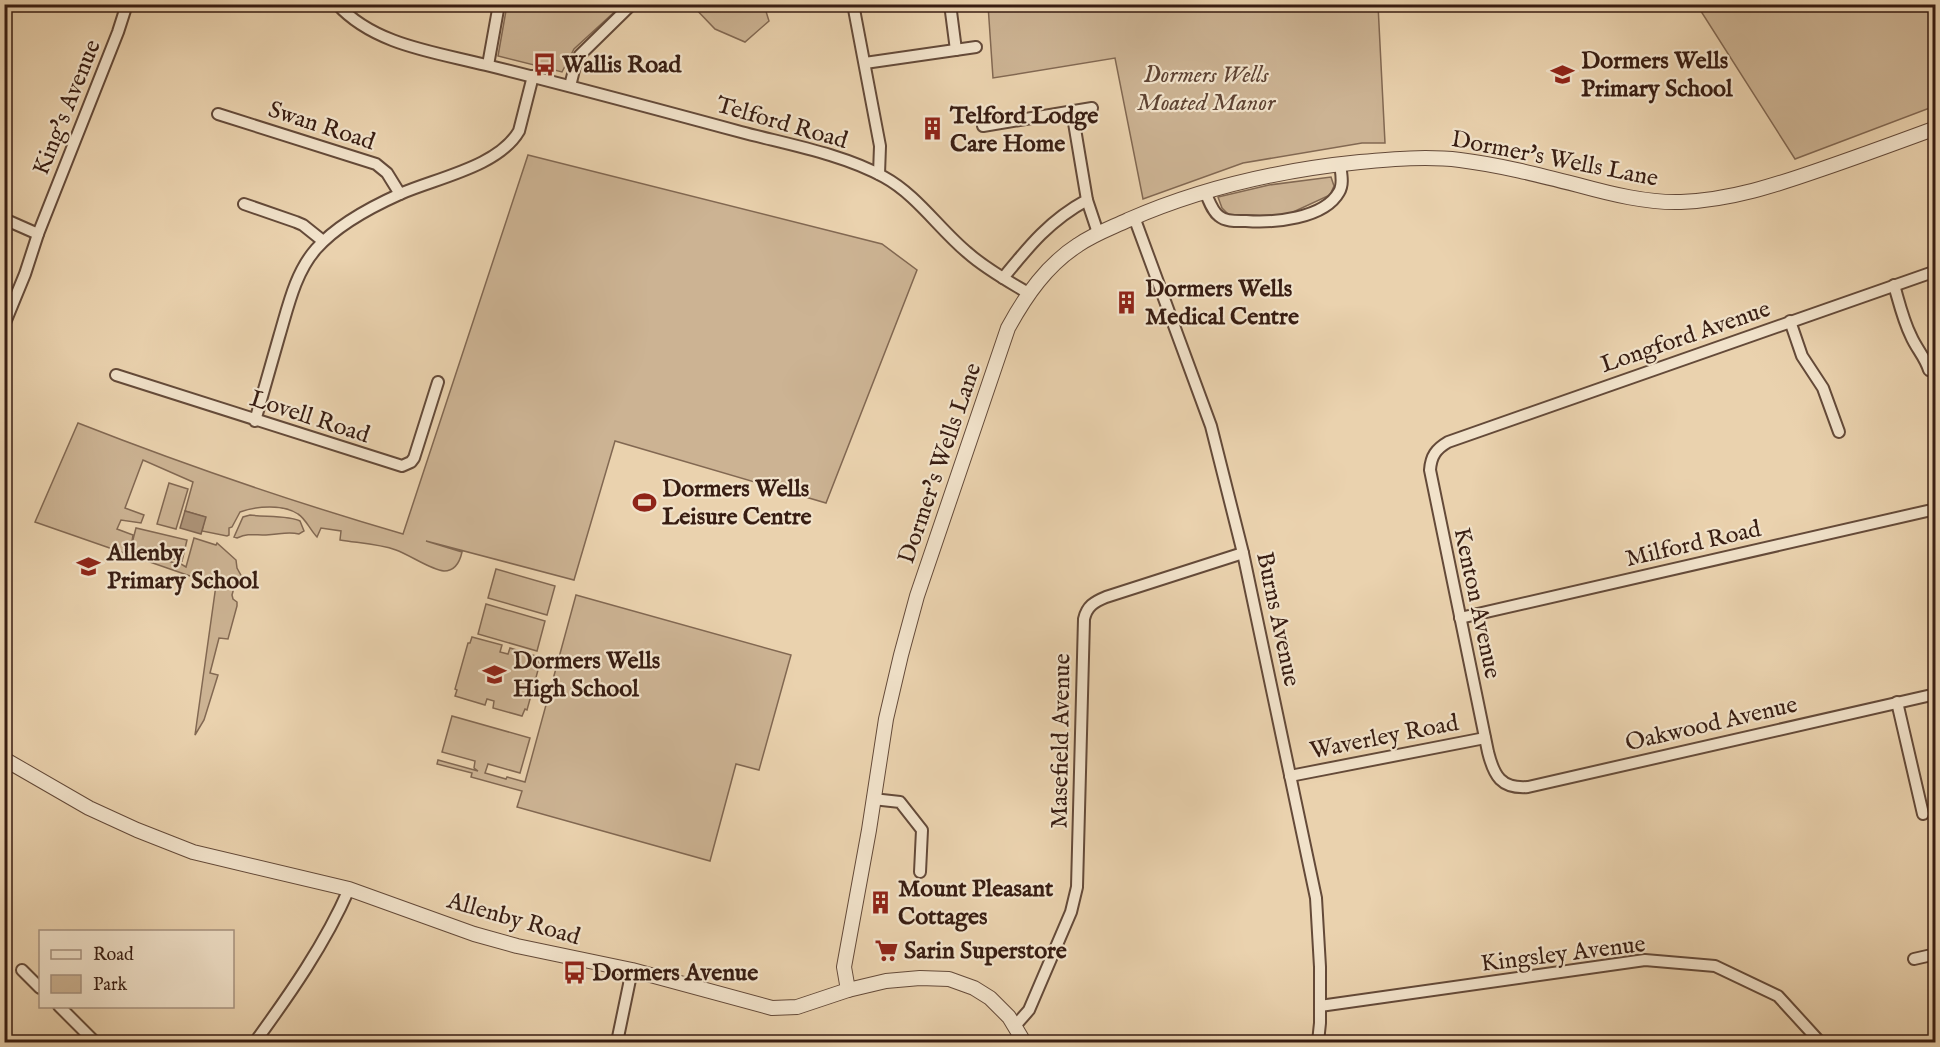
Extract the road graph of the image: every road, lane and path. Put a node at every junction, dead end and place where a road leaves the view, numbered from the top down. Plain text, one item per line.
1 (127, 4) edge
2 (337, 4) edge
3 (499, 4) edge
4 (632, 4) edge
5 (854, 4) edge
6 (950, 4) edge
7 (976, 47) dead end
8 (956, 50) junction
9 (865, 63) junction
10 (488, 65) junction
11 (533, 76) junction
12 (570, 86) junction
13 (1092, 108) dead end
14 (1072, 111) junction
15 (218, 114) dead end
16 (983, 126) dead end
17 (1935, 128) edge
18 (1340, 165) junction
19 (879, 174) junction
20 (1205, 192) junction
21 (400, 194) junction
22 (1087, 200) junction
23 (244, 204) dead end
24 (1134, 217) junction
25 (4, 219) edge
26 (1098, 233) junction
27 (38, 234) junction
28 (323, 242) junction
29 (1935, 271) edge
30 (1003, 278) junction
31 (1894, 285) junction
32 (1028, 293) junction
33 (1790, 321) junction
34 (4, 325) edge
35 (1929, 370) dead end
36 (116, 375) dead end
37 (438, 382) dead end
38 (255, 421) junction
39 (1839, 432) dead end
40 (1448, 442) joint
41 (1935, 509) edge
42 (1243, 553) junction
43 (1460, 618) junction
44 (1935, 693) edge
45 (1897, 702) junction
46 (1485, 738) junction
47 (4, 759) edge
48 (1290, 776) junction
49 (1498, 777) joint
50 (873, 799) junction
51 (1923, 814) dead end
52 (920, 872) dead end
53 (349, 889) junction
54 (1935, 954) edge
55 (1914, 959) dead end
56 (22, 970) dead end
57 (632, 970) junction
58 (39, 987) edge
59 (848, 990) junction
60 (1320, 1006) junction
61 (61, 1008) edge
62 (1015, 1026) junction
63 (95, 1042) edge
64 (255, 1042) edge
65 (617, 1042) edge
66 (1024, 1042) edge
67 (1318, 1042) edge
68 (1818, 1042) edge

1 - 27 street, King's Avenue
2 - 10 street, Telford Road
3 - 10 street
4 - 12 street
5 - 9 street
6 - 8 street
7 - 8 street
8 - 9 street
9 - 19 street
10 - 11 street, Telford Road
11 - 12 street, Telford Road
11 - 21 street
12 - 19 street, Telford Road
13 - 14 street
14 - 16 street
14 - 22 street
15 - 21 street, Swan Road
17 - 18 street, Dormer's Wells Lane
18 - 20 street, Dormer’s Wells Lane
18 - 20 street
19 - 30 street, Telford Road
20 - 24 street, Dormer’s Wells Lane
21 - 28 street
22 - 26 street
22 - 30 street
23 - 28 street
24 - 26 street, Dormer’s Wells Lane
24 - 42 street, Burns Avenue
25 - 27 street
26 - 32 street, Dormer’s Wells Lane
27 - 34 street, King's Avenue
28 - 38 street
29 - 31 street, Longford Avenue
30 - 32 street, Telford Road
31 - 33 street, Longford Avenue
31 - 35 street
32 - 50 street, Dormer’s Wells Lane
33 - 39 street
33 - 40 street, Longford Avenue
36 - 38 street, Lovell Road
37 - 38 street, Lovell Road
40 - 43 street, Kenton Avenue
41 - 43 street, Milford Road
42 - 48 street, Burns Avenue
42 - 62 street, Masefield Avenue
43 - 46 street, Kenton Avenue
44 - 45 street, Oakwood Avenue
45 - 49 street, Oakwood Avenue
45 - 51 street
46 - 48 street, Waverley Road
46 - 49 street, Kenton Avenue
47 - 53 street, Allenby Road
48 - 60 street, Burns Avenue
50 - 52 street
50 - 59 street, Dormer’s Wells Lane
53 - 57 street, Allenby Road
53 - 64 street
54 - 55 street
56 - 58 street
57 - 59 street, Allenby Road
57 - 65 street
59 - 62 street, Allenby Road
60 - 67 street, Burns Avenue
60 - 68 street, Kingsley Avenue
61 - 63 street
62 - 66 street, Allenby Road

